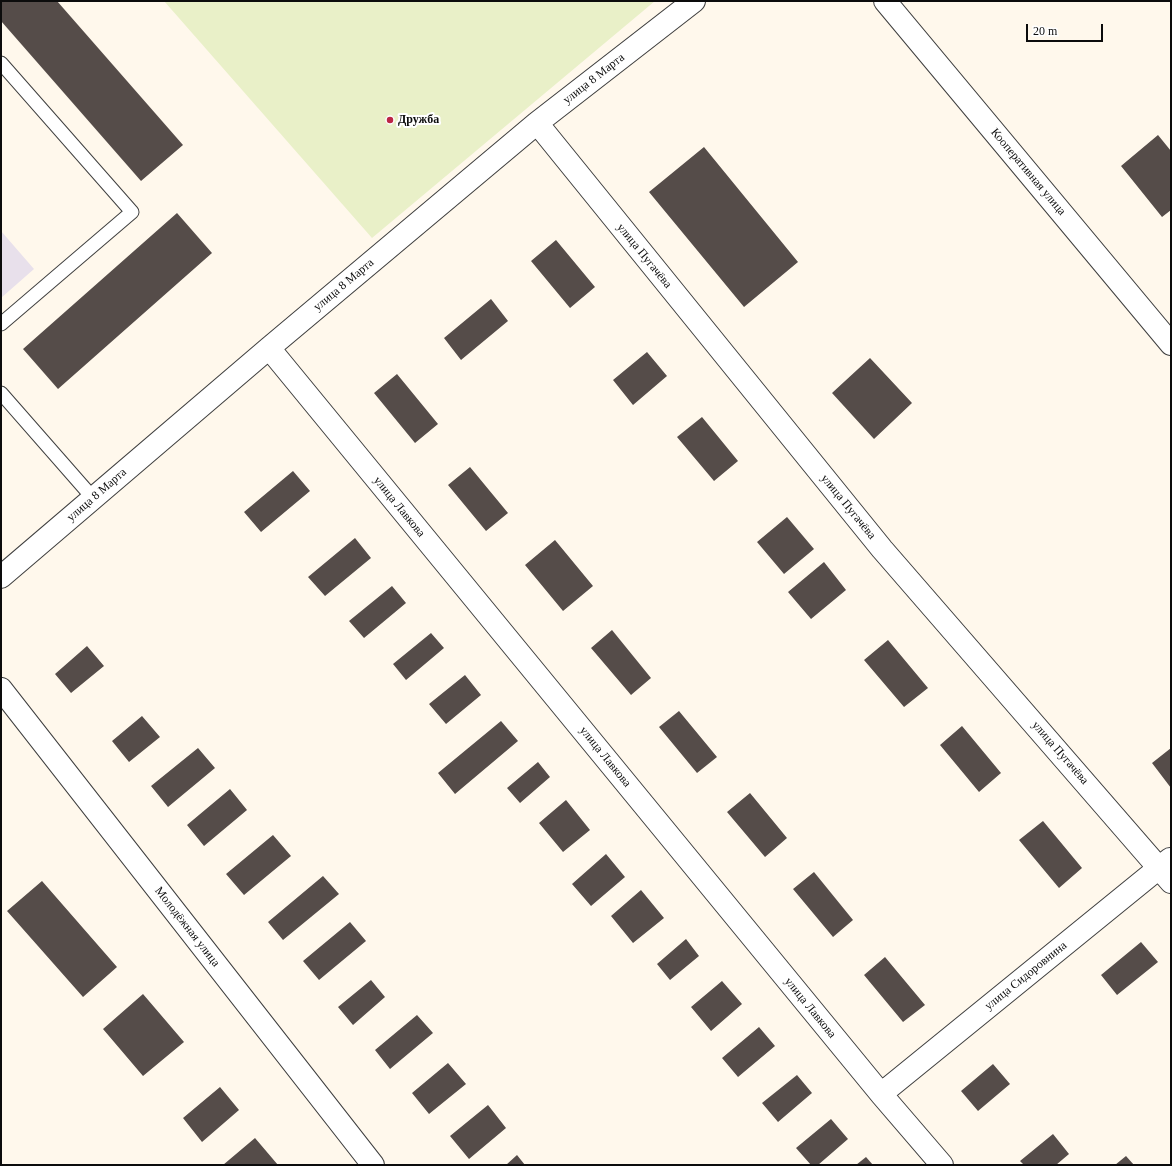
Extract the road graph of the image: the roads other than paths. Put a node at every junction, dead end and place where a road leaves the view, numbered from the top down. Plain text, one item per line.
1 (694, 1) edge
2 (885, 1) edge
3 (1, 63) edge
4 (537, 123) junction
5 (1, 324) edge
6 (1171, 344) edge
7 (269, 348) junction
8 (1, 393) edge
9 (93, 498) junction
10 (1, 578) edge
11 (1, 689) edge
12 (1167, 870) edge
13 (881, 1094) junction
14 (373, 1165) edge
15 (942, 1165) edge

1 - 4 street, улица 8 Марта
2 - 6 street, Кооперативная улица
3 - 5 lane
4 - 7 street, улица 8 Марта
4 - 12 street, улица Пугачёва
7 - 9 street, улица 8 Марта
7 - 13 street, улица Лавкова
8 - 9 lane
9 - 10 street, улица 8 Марта
11 - 14 street, Молодёжная улица
12 - 13 street, улица Сидоровнина
13 - 15 street, улица Лавкова

